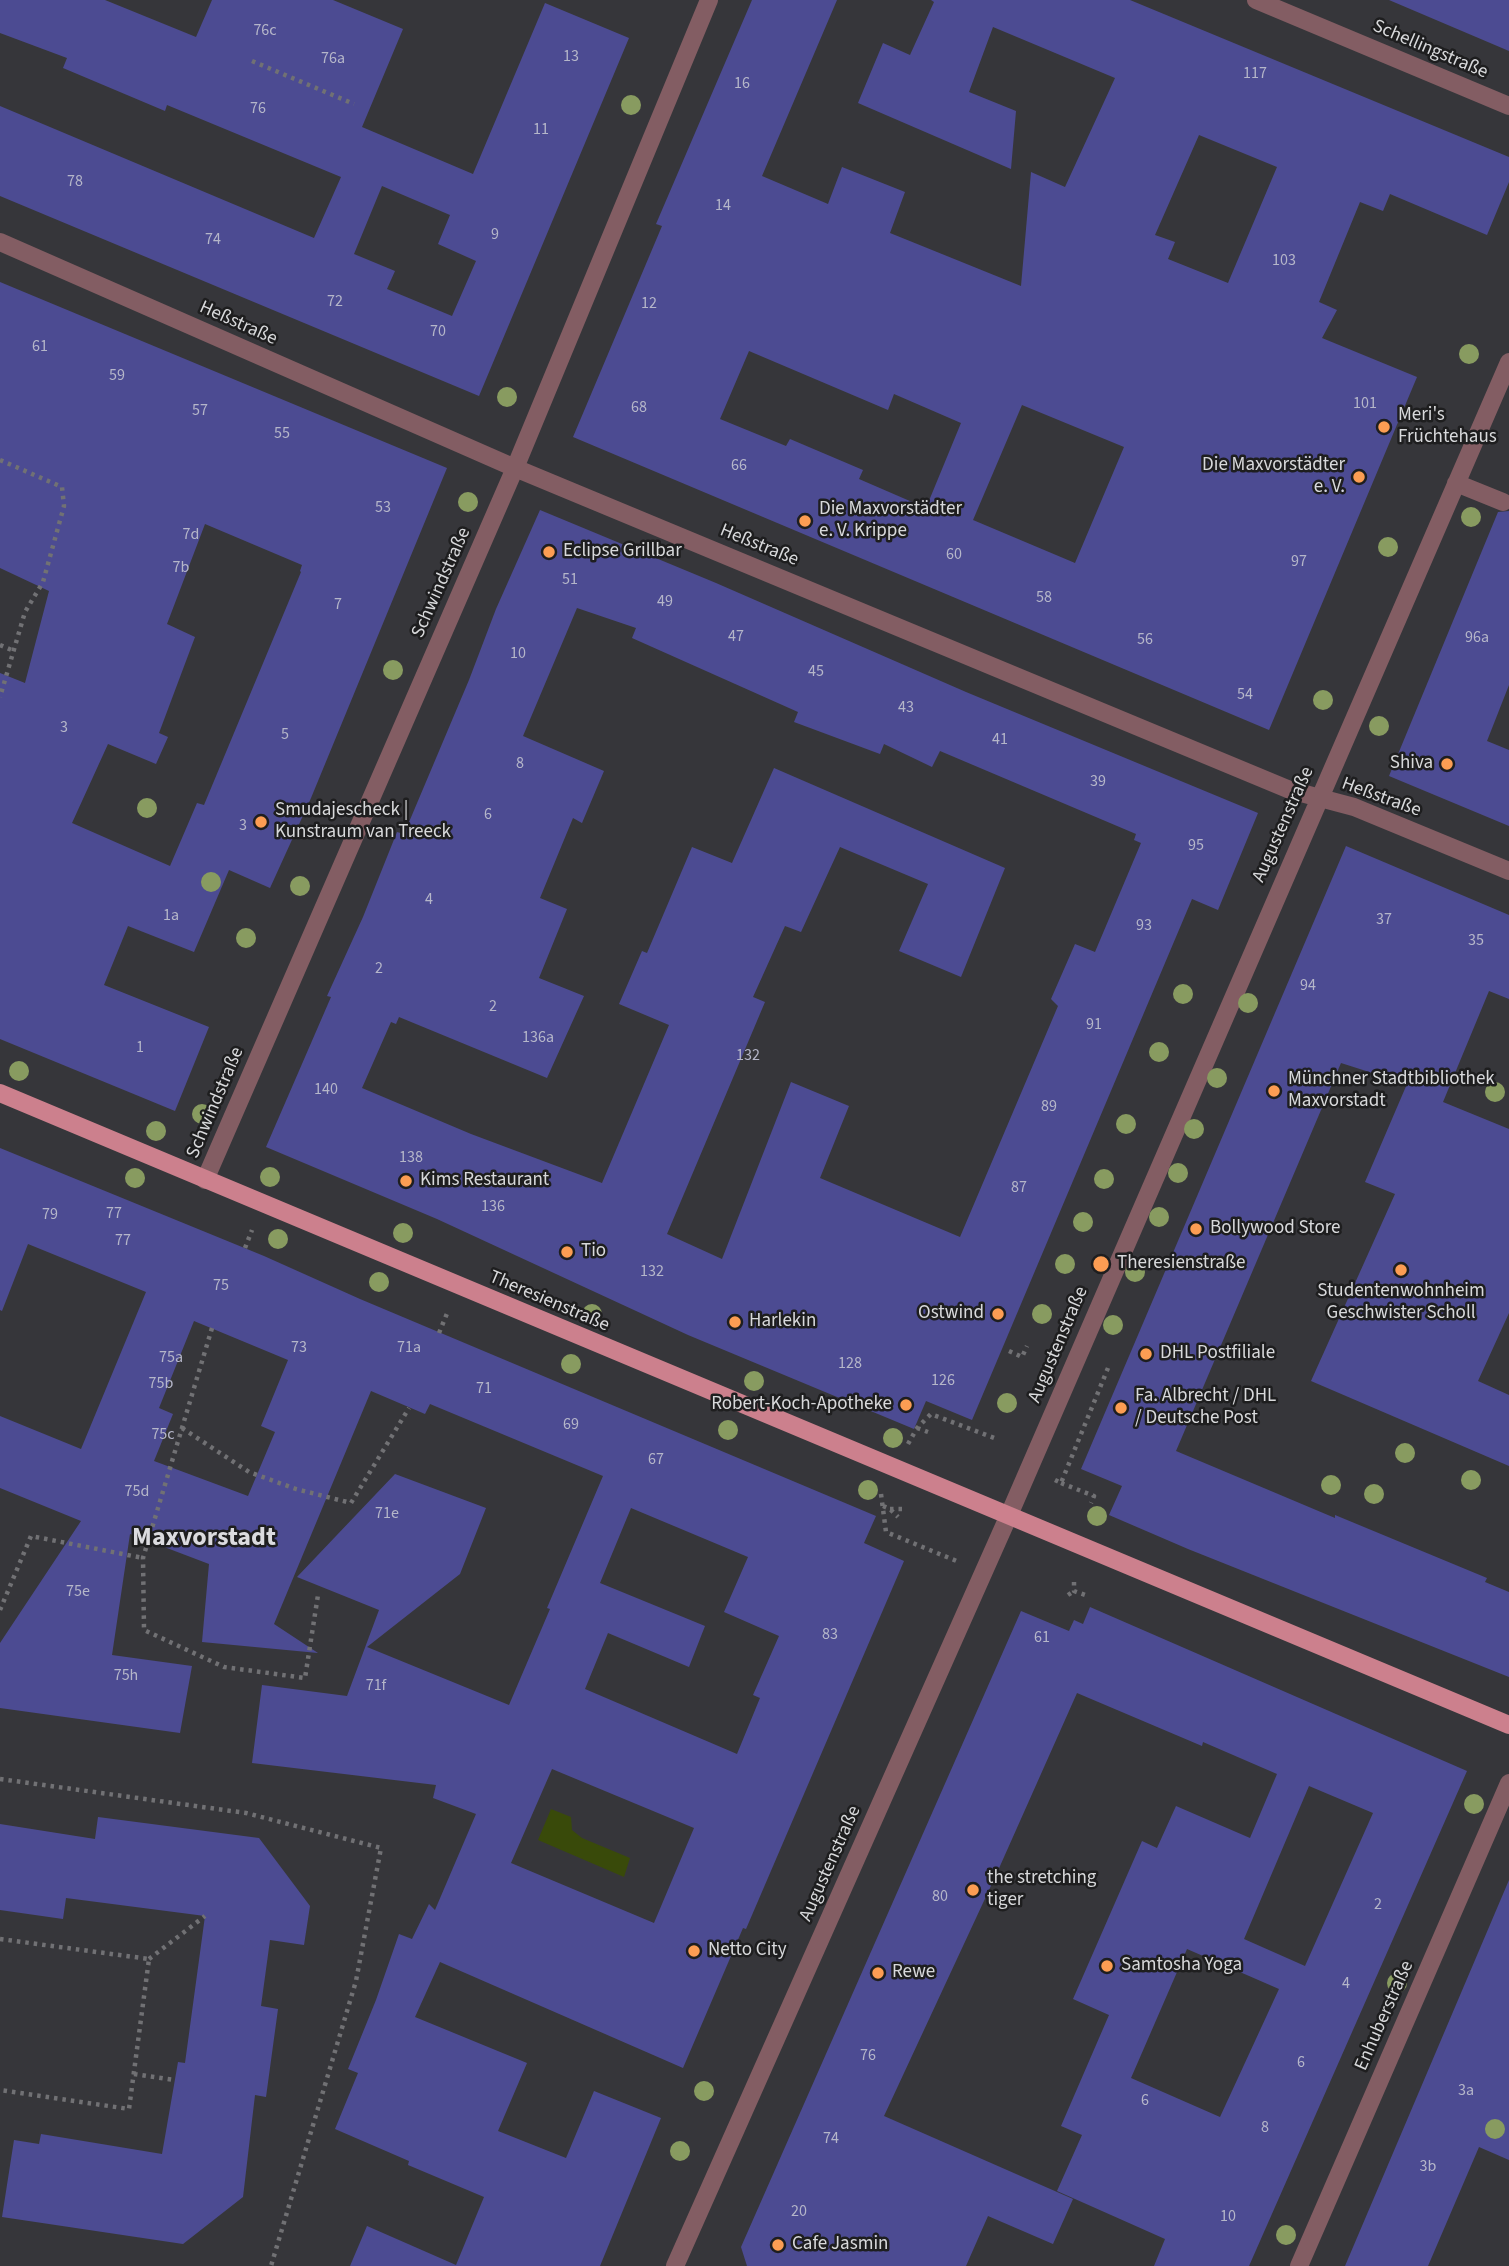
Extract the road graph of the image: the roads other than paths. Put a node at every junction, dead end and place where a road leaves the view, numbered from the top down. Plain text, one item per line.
1 (709, 0) edge
2 (1256, 0) edge
3 (1509, 106) edge
4 (0, 242) edge
5 (1509, 362) edge
6 (515, 468) junction
7 (1456, 483) junction
8 (1503, 502) dead end
9 (1318, 798) junction
10 (1509, 871) edge
11 (0, 1093) edge
12 (205, 1180) junction
13 (1009, 1515) junction
14 (1509, 1726) edge
15 (1509, 1783) edge
16 (681, 2264) edge
17 (1299, 2266) edge

1 - 6 street, Schwindstraße
2 - 3 street, Schellingstraße
4 - 6 street, Heßstraße
5 - 7 street, Augustenstraße
6 - 9 street, Heßstraße
6 - 12 street, Schwindstraße
7 - 8 street
7 - 9 street, Augustenstraße
9 - 10 street, Heßstraße
9 - 13 street, Augustenstraße
11 - 12 main road, Theresienstraße
12 - 13 main road, Theresienstraße
13 - 14 main road, Theresienstraße
13 - 16 street, Augustenstraße
15 - 17 street, Enhuberstraße

